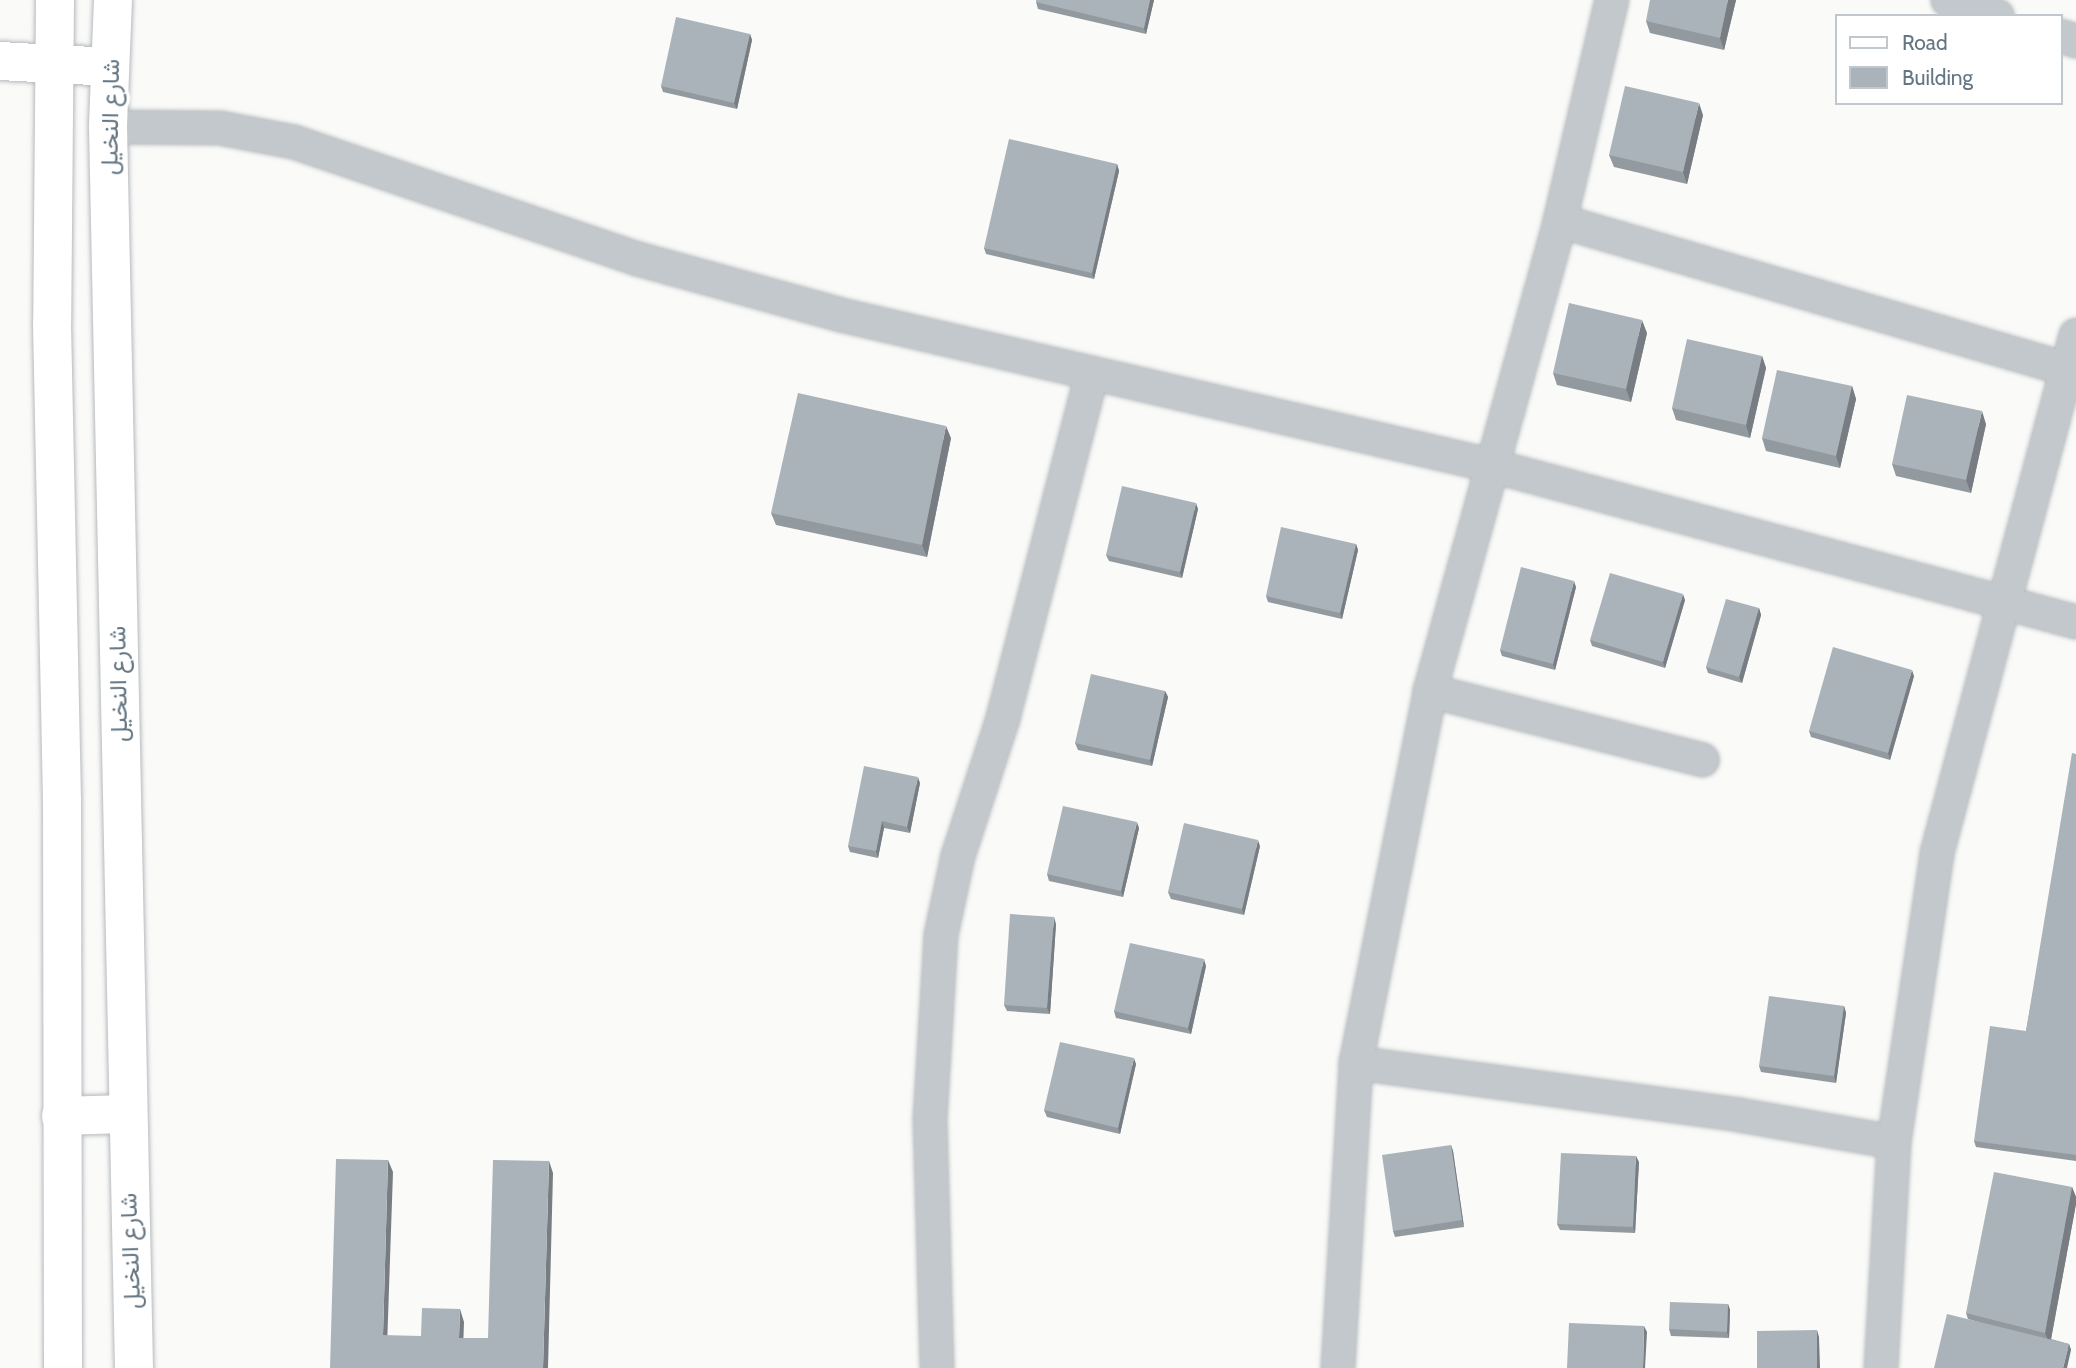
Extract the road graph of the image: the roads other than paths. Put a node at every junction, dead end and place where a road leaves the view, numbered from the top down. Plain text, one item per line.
1 (55, 0) edge
2 (113, 0) edge
3 (1612, 0) edge
4 (1948, 0) edge
5 (1991, 14) edge
6 (0, 61) edge
7 (51, 64) junction
8 (110, 67) junction
9 (108, 127) junction
10 (1560, 221) junction
11 (2076, 335) edge
12 (2066, 369) junction
13 (1092, 375) junction
14 (1489, 465) junction
15 (2001, 604) junction
16 (2076, 622) edge
17 (1430, 691) junction
18 (1702, 760) dead end
19 (1356, 1063) junction
20 (125, 1114) junction
21 (61, 1116) junction
22 (1894, 1142) junction
23 (63, 1368) edge
24 (134, 1368) edge
25 (937, 1368) edge
26 (1338, 1368) edge
27 (1881, 1368) edge

1 - 7 main road
2 - 8 main road, شارع النخيل
3 - 10 street
4 - 5 street
6 - 7 main road
7 - 8 main road
7 - 21 main road
8 - 9 main road, شارع النخيل
9 - 13 street
9 - 20 main road, شارع النخيل
10 - 12 street
10 - 14 street
11 - 12 street
12 - 15 street
13 - 14 street
13 - 25 street
14 - 15 street
14 - 17 street
15 - 16 street
15 - 22 street
17 - 18 street
17 - 19 street
19 - 22 street
19 - 26 street
20 - 21 main road
20 - 24 main road, شارع النخيل
21 - 23 main road
22 - 27 street

